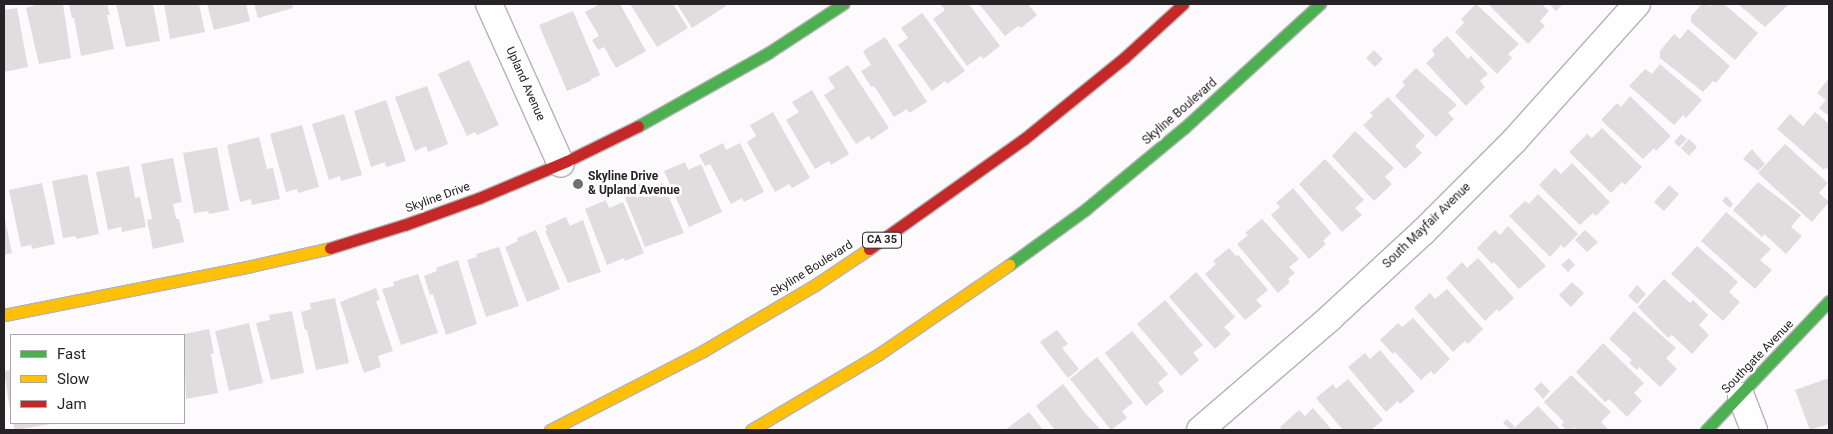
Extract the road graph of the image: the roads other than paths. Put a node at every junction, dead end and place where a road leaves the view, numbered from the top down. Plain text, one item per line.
1 (489, 4) edge
2 (843, 4) edge
3 (1183, 4) edge
4 (1320, 4) edge
5 (1637, 4) edge
6 (561, 164) junction
7 (1829, 301) edge
8 (4, 315) edge
9 (1740, 396) junction
10 (550, 430) edge
11 (751, 430) edge
12 (1200, 430) edge
13 (1706, 430) edge
14 (1754, 430) edge

1 - 6 street, Upland Avenue
2 - 6 main road, Skyline Drive
3 - 10 main road, Skyline Boulevard / CA 35
4 - 11 main road, Skyline Boulevard
5 - 12 street, South Mayfair Avenue
6 - 8 main road, Skyline Drive
7 - 9 main road, Southgate Avenue
9 - 13 main road, Southgate Avenue
9 - 14 street

